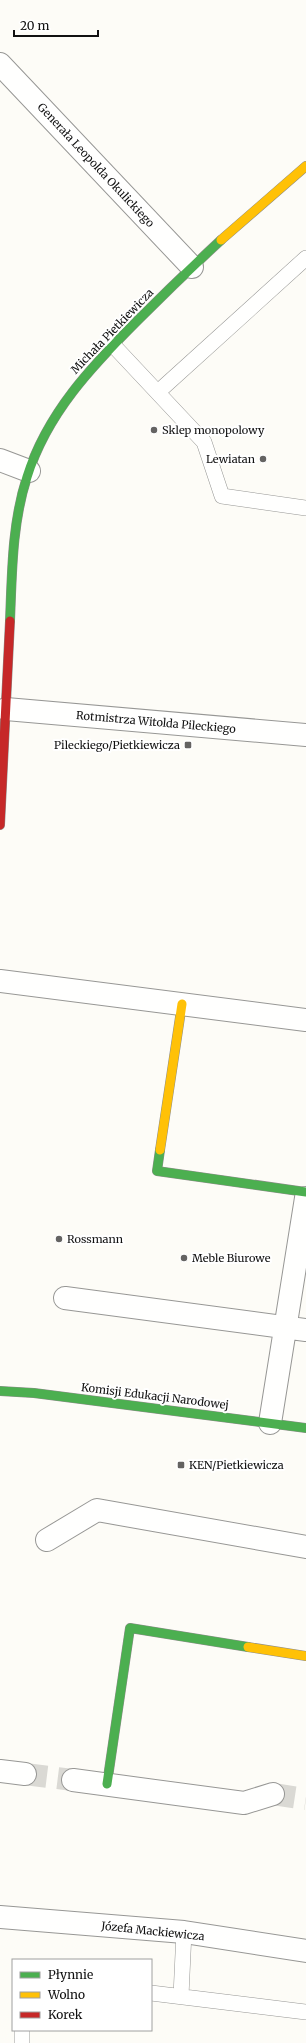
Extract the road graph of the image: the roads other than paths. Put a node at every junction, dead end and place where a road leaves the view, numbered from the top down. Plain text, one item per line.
1 (0, 64) edge
2 (306, 166) edge
3 (306, 258) edge
4 (192, 267) junction
5 (113, 345) junction
6 (158, 392) junction
7 (0, 460) edge
8 (29, 471) junction
9 (306, 508) edge
10 (4, 709) edge
11 (306, 735) edge
12 (0, 825) edge
13 (0, 980) edge
14 (182, 1004) junction
15 (306, 1020) edge
16 (306, 1192) edge
17 (306, 1198) edge
18 (65, 1298) dead end
19 (296, 1328) edge
20 (0, 1391) edge
21 (270, 1422) junction
22 (306, 1428) edge
23 (47, 1540) dead end
24 (306, 1547) edge
25 (306, 1656) edge
26 (0, 1770) edge
27 (25, 1774) tunnel mouth
28 (73, 1780) tunnel mouth
29 (107, 1784) junction
30 (273, 1794) tunnel mouth
31 (0, 1917) edge
32 (184, 1932) junction
33 (306, 1951) edge
34 (152, 1993) edge
35 (181, 1996) junction
36 (306, 2012) edge
37 (22, 2031) edge
38 (22, 2043) edge

1 - 4 street, Generała Leopolda Okulickiego
2 - 4 street, Michała Pietkiewicza
3 - 6 lane
4 - 5 street, Michała Pietkiewicza
5 - 6 lane
5 - 8 street, Michała Pietkiewicza
6 - 9 lane
7 - 8 street
8 - 10 street, Michała Pietkiewicza
10 - 11 street, Rotmistrza Witolda Pileckiego
10 - 12 street, Michała Pietkiewicza
13 - 14 street
14 - 15 street
14 - 16 street
17 - 19 street
18 - 19 street
19 - 21 street
20 - 21 street, Komisji Edukacji Narodowej
21 - 22 street, Komisji Edukacji Narodowej
23 - 24 street
25 - 29 street
26 - 27 street
28 - 29 street
29 - 30 street
31 - 32 street, Józefa Mackiewicza
32 - 33 street, Józefa Mackiewicza
32 - 35 lane
34 - 35 lane
35 - 36 lane
37 - 38 lane

